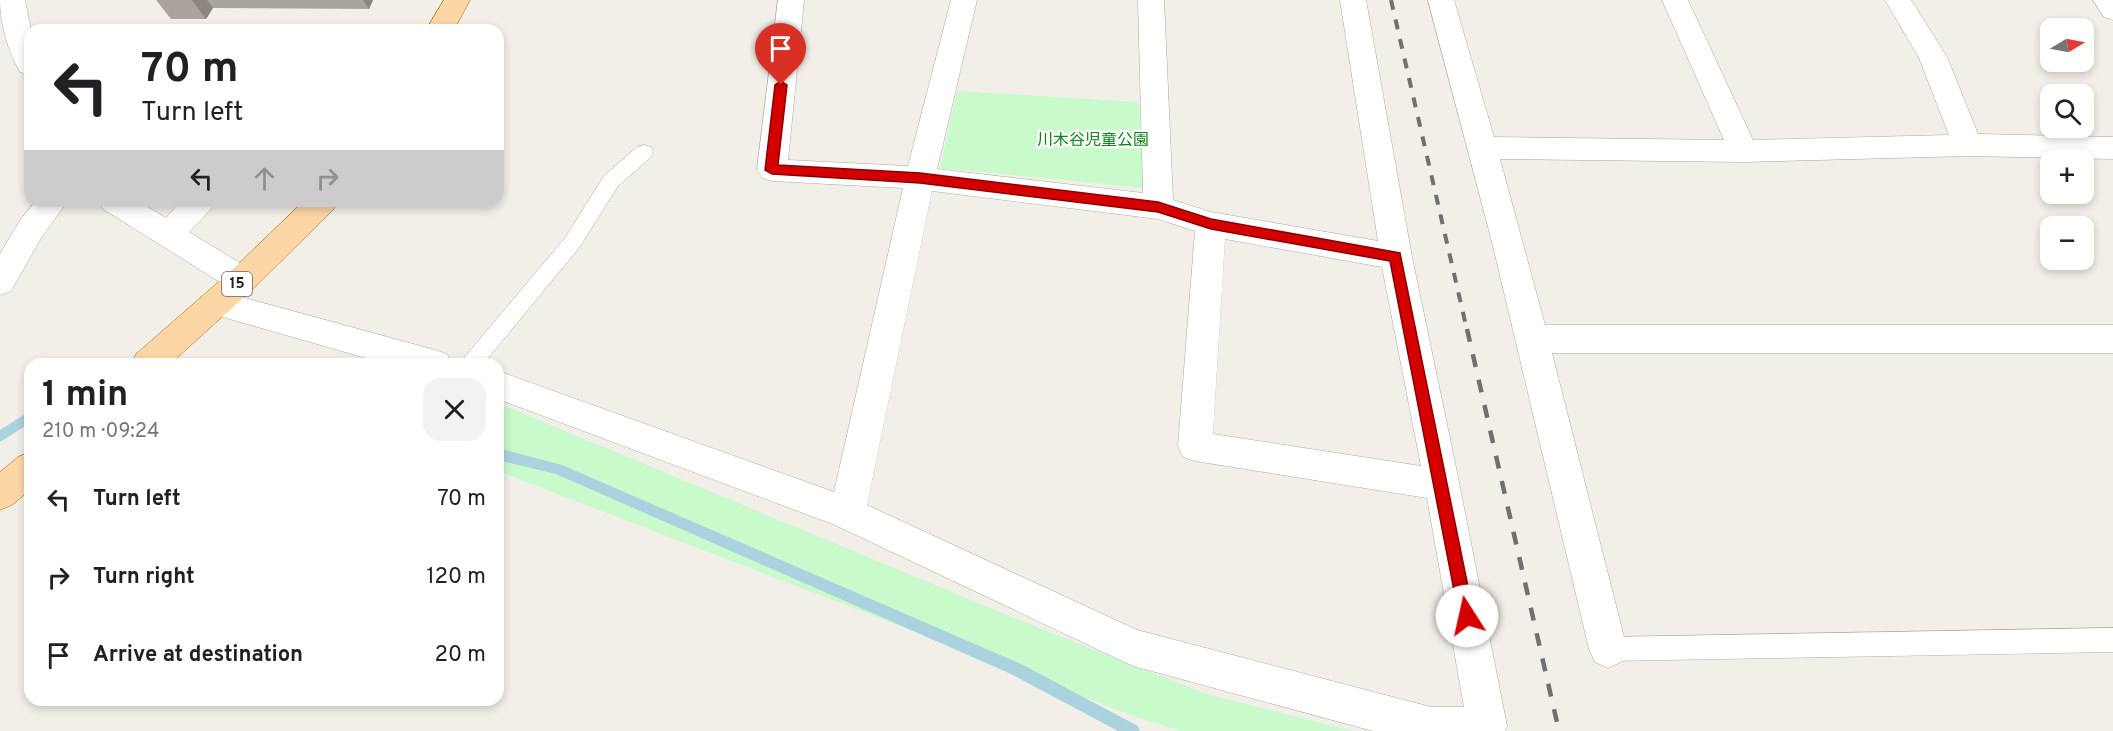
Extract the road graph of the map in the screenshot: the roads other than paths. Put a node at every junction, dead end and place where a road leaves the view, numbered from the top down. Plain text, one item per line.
1 (12, 0) edge
2 (457, 0) edge
3 (790, 0) edge
4 (964, 0) edge
5 (1151, 0) edge
6 (1353, 0) edge
7 (1441, 0) edge
8 (1675, 0) edge
9 (1898, 0) edge
10 (2106, 0) edge
11 (2113, 11) edge
12 (443, 24) edge
13 (24, 49) edge
14 (1968, 145) junction
15 (1484, 148) junction
16 (2113, 148) edge
17 (1744, 151) junction
18 (644, 152) dead end
19 (920, 178) junction
20 (48, 207) edge
21 (124, 207) edge
22 (194, 207) edge
23 (317, 207) edge
24 (1158, 207) junction
25 (1211, 224) junction
26 (169, 234) junction
27 (1396, 257) junction
28 (1, 280) edge
29 (243, 280) junction
30 (216, 303) junction
31 (1534, 339) junction
32 (2113, 339) edge
33 (155, 358) edge
34 (413, 358) edge
35 (476, 358) edge
36 (504, 387) edge
37 (24, 473) edge
38 (1442, 485) junction
39 (0, 494) edge
40 (847, 513) junction
41 (2113, 640) edge
42 (1608, 649) joint

1 - 13 street
2 - 12 main road
3 - 19 street
4 - 19 street
5 - 24 street
6 - 27 street
7 - 15 street
8 - 17 street
9 - 14 street
10 - 11 street
14 - 16 street
14 - 17 street
15 - 17 street
15 - 31 street
18 - 35 lane
19 - 24 street
19 - 40 street
20 - 28 street
21 - 26 street
22 - 26 street
23 - 29 main road, 15
24 - 25 street
25 - 27 street
25 - 38 street
26 - 29 street
27 - 38 street
29 - 30 main road, 15
30 - 33 main road, 15
30 - 34 street
31 - 32 street
31 - 42 street
36 - 40 street
37 - 39 main road
38 - 40 street
41 - 42 lane

